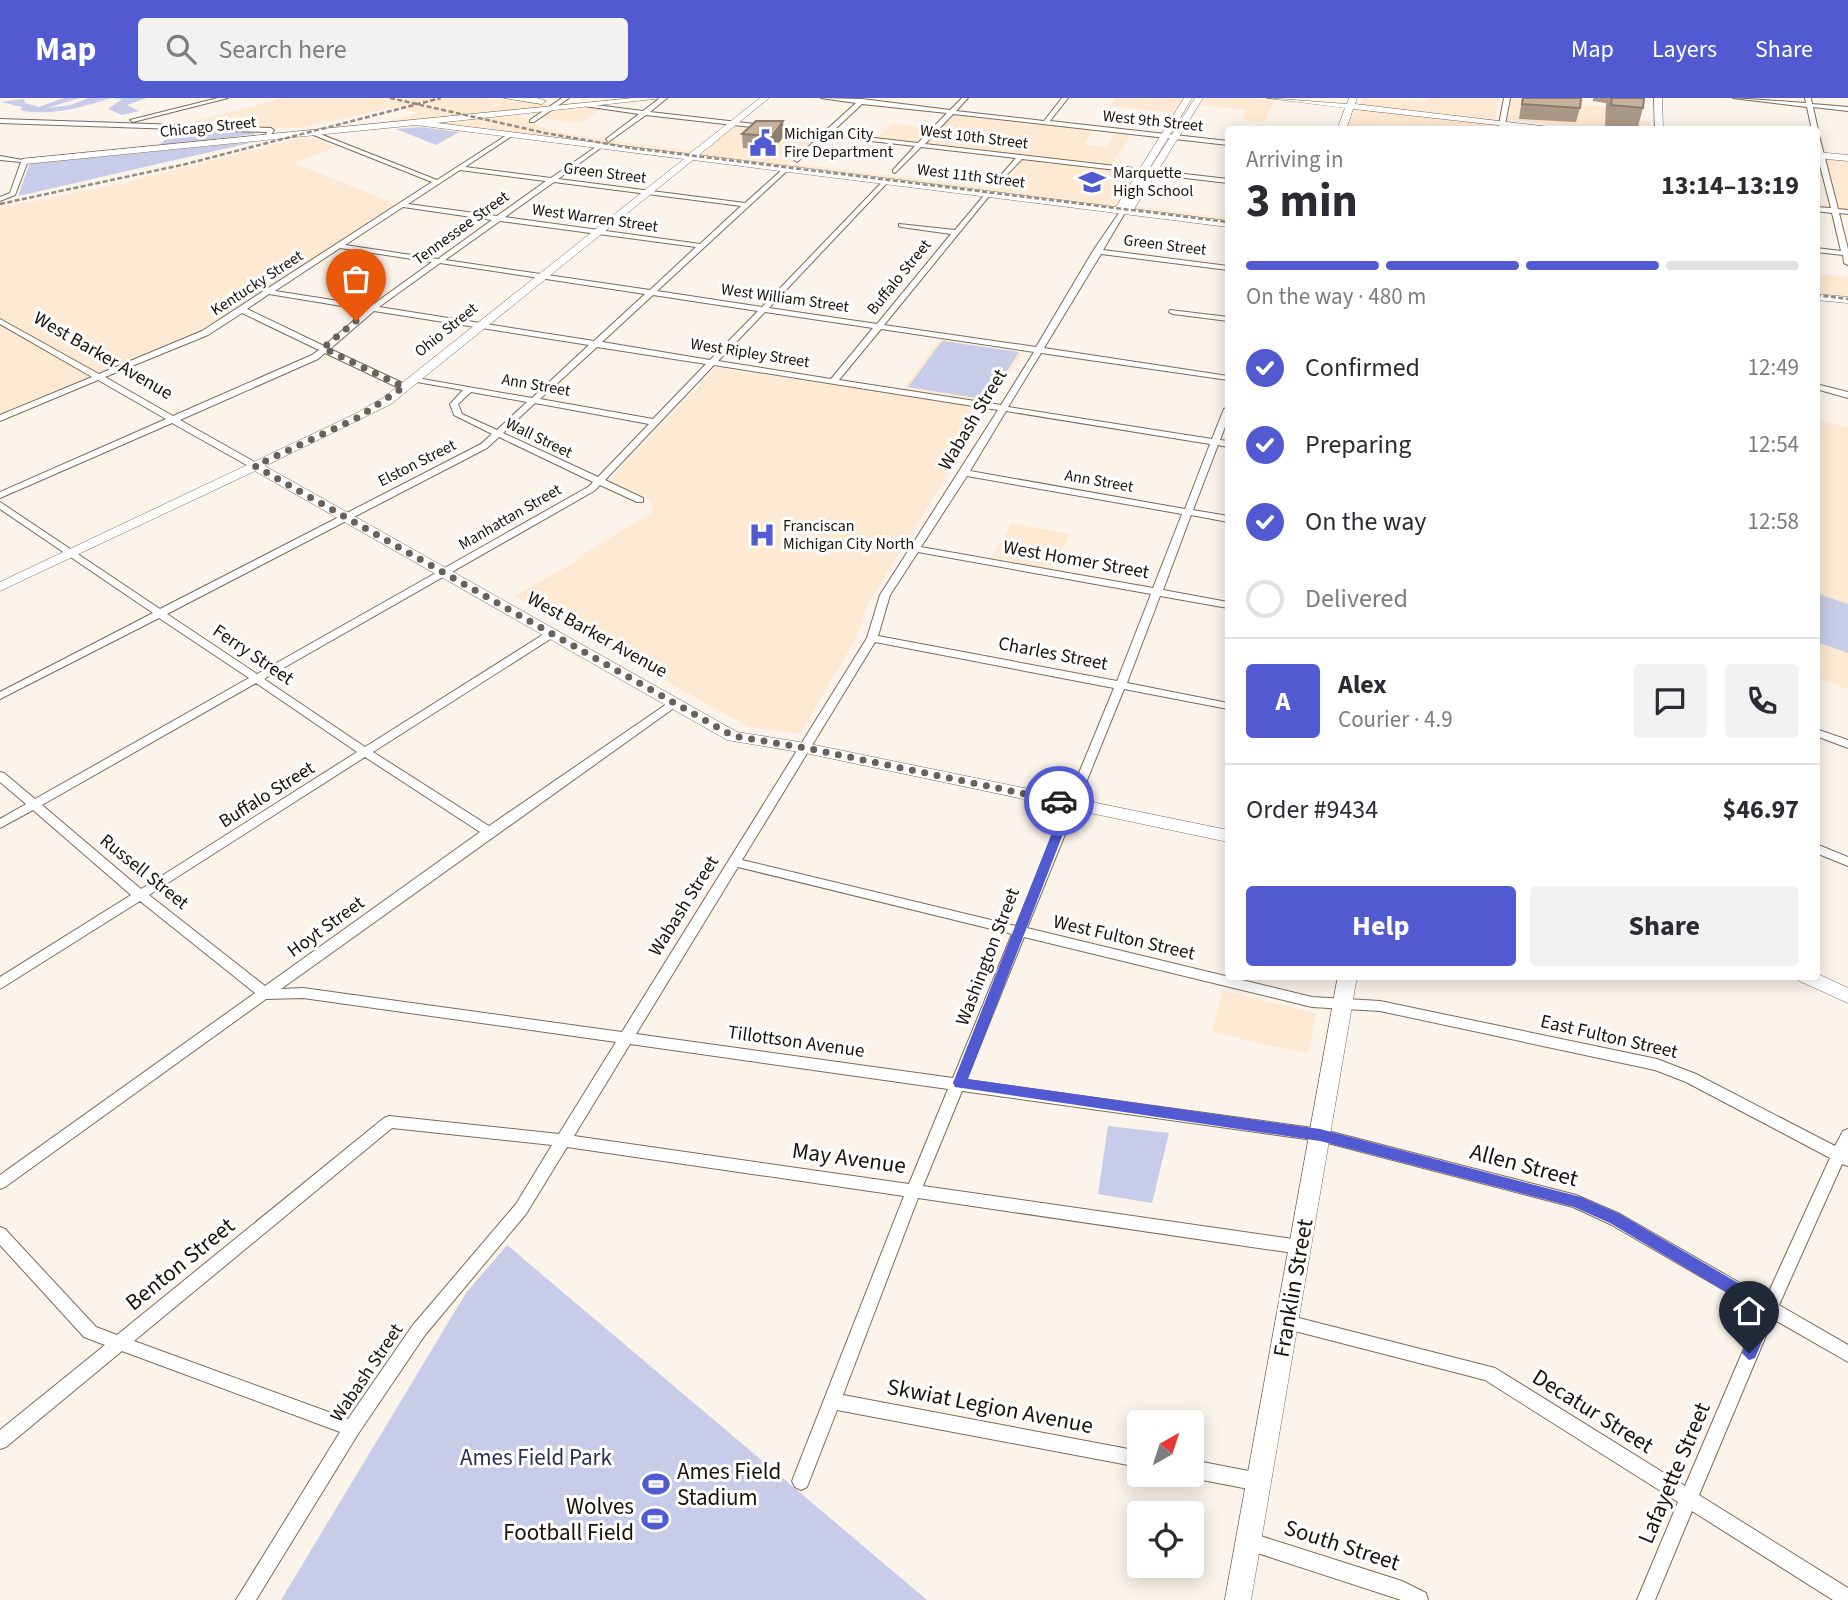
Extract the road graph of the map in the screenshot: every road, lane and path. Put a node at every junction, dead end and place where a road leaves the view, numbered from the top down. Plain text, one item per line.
1 (225, 98) edge
2 (508, 98) edge
3 (662, 98) edge
4 (765, 98) edge
5 (824, 98) edge
6 (965, 98) edge
7 (1065, 98) edge
8 (1188, 98) edge
9 (1199, 98) edge
10 (1270, 98) edge
11 (1507, 98) edge
12 (1658, 98) edge
13 (1736, 98) edge
14 (862, 100) edge
15 (562, 101) edge
16 (1351, 102) edge
17 (1808, 102) edge
18 (587, 106) junction
19 (1848, 109) edge
20 (549, 110) junction
21 (645, 112) junction
22 (951, 112) junction
23 (0, 121) edge
24 (532, 121) dead end
25 (419, 123) junction
26 (735, 123) junction
27 (1045, 123) junction
28 (116, 124) junction
29 (1342, 126) edge
30 (1501, 126) edge
31 (1659, 126) edge
32 (1814, 126) edge
33 (340, 130) junction
34 (313, 133) junction
35 (827, 133) junction
36 (510, 135) junction
37 (1163, 136) junction
38 (268, 137) junction
39 (1176, 138) junction
40 (330, 141) junction
41 (604, 143) junction
42 (1225, 144) edge
43 (921, 145) junction
44 (1820, 155) edge
45 (692, 157) junction
46 (1020, 157) junction
47 (1820, 158) edge
48 (1848, 158) edge
49 (0, 160) edge
50 (25, 160) junction
51 (797, 160) dead end
52 (459, 168) junction
53 (786, 169) junction
54 (1142, 171) junction
55 (895, 172) dead end
56 (1154, 172) junction
57 (551, 180) junction
58 (886, 181) junction
59 (1225, 181) edge
60 (437, 182) junction
61 (997, 183) dead end
62 (647, 192) junction
63 (988, 194) junction
64 (4, 198) edge
65 (401, 205) junction
66 (747, 205) junction
67 (1820, 209) edge
68 (1123, 211) junction
69 (1835, 211) junction
70 (1848, 212) edge
71 (498, 218) junction
72 (1225, 224) edge
73 (901, 226) dead end
74 (598, 232) junction
75 (955, 232) junction
76 (338, 246) junction
77 (701, 246) junction
78 (1097, 251) junction
79 (1820, 251) edge
80 (1847, 254) edge
81 (440, 261) junction
82 (1848, 264) edge
83 (1225, 268) edge
84 (543, 276) junction
85 (268, 292) junction
86 (650, 292) junction
87 (1820, 297) edge
88 (1848, 300) edge
89 (373, 308) junction
90 (762, 309) junction
91 (242, 310) junction
92 (1172, 312) dead end
93 (1225, 319) edge
94 (0, 321) edge
95 (480, 326) junction
96 (880, 326) junction
97 (594, 343) junction
98 (323, 348) junction
99 (1037, 349) junction
100 (711, 362) junction
101 (98, 378) junction
102 (1225, 378) edge
103 (834, 380) junction
104 (409, 383) junction
105 (1820, 387) edge
106 (469, 389) junction
107 (1848, 395) edge
108 (530, 400) junction
109 (1003, 407) junction
110 (0, 418) edge
111 (174, 420) junction
112 (653, 422) junction
113 (498, 434) junction
114 (1222, 443) edge
115 (255, 466) junction
116 (964, 473) junction
117 (597, 481) junction
118 (0, 495) edge
119 (640, 500) dead end
120 (0, 505) edge
121 (1188, 512) junction
122 (347, 517) junction
123 (1225, 518) edge
124 (917, 549) junction
125 (71, 553) junction
126 (443, 573) junction
127 (0, 587) edge
128 (1155, 592) junction
129 (1225, 604) edge
130 (158, 613) junction
131 (551, 634) junction
132 (872, 638) junction
133 (258, 679) junction
134 (1121, 684) junction
135 (0, 696) edge
136 (675, 704) junction
137 (1225, 705) edge
138 (1820, 734) edge
139 (1848, 744) edge
140 (806, 748) junction
141 (366, 752) junction
142 (0, 776) edge
143 (1070, 803) junction
144 (34, 805) junction
145 (0, 824) edge
146 (489, 832) junction
147 (1225, 835) edge
148 (1820, 850) edge
149 (734, 862) junction
150 (1848, 862) edge
151 (140, 895) junction
152 (1018, 933) junction
153 (1347, 980) edge
154 (1814, 980) edge
155 (0, 984) edge
156 (266, 994) junction
157 (1848, 996) edge
158 (1343, 1005) junction
159 (625, 1038) junction
160 (960, 1083) junction
161 (390, 1122) joint
162 (1320, 1135) junction
163 (1848, 1135) edge
164 (563, 1140) junction
165 (1843, 1157) edge
166 (0, 1183) edge
167 (914, 1190) junction
168 (0, 1234) edge
169 (1300, 1247) junction
170 (1769, 1309) junction
171 (1287, 1322) junction
172 (118, 1343) junction
173 (1848, 1354) edge
174 (832, 1401) junction
175 (352, 1428) junction
176 (0, 1441) edge
177 (1127, 1457) edge
178 (1204, 1471) edge
179 (801, 1481) dead end
180 (1259, 1482) junction
181 (1687, 1497) junction
182 (1248, 1541) junction
183 (1848, 1599) edge
184 (245, 1600) edge
185 (1238, 1600) edge
186 (1419, 1600) edge
187 (1646, 1600) edge

1 - 28 street
2 - 15 street, West 10th Street
3 - 18 street, Chicago Street
3 - 21 street, Tennessee Street
4 - 26 street, Ohio Street
5 - 14 street, West 9th Street
6 - 22 street
7 - 27 street
8 - 37 street, Wabash Street
9 - 39 street, Wabash Street
10 - 16 street
11 - 30 street
12 - 31 street
13 - 17 street
14 - 22 street, West 9th Street
14 - 35 street
15 - 18 street, West 10th Street
15 - 20 street
16 - 29 street
16 - 30 street
17 - 19 street
17 - 32 street
18 - 20 street, Chicago Street
18 - 21 street, West 10th Street
20 - 24 street
20 - 25 street, Chicago Street
21 - 26 street, West 10th Street
21 - 41 street, Tennessee Street
22 - 27 street, West 9th Street
22 - 43 street
23 - 28 street
25 - 33 street, Chicago Street
25 - 36 street, West 11th Street
26 - 35 street, West 10th Street
26 - 45 street, Ohio Street
27 - 37 street, West 9th Street
28 - 38 street
33 - 34 street, Chicago Street
33 - 40 street
34 - 38 street, Chicago Street
34 - 40 street
35 - 43 street, West 10th Street
35 - 51 street
36 - 41 street, West 11th Street
36 - 52 street, Kentucky Street
37 - 39 street, West 9th Street
37 - 54 street, Wabash Street
38 - 50 street, Chicago Street
39 - 42 street, West 9th Street
39 - 56 street, Wabash Street
40 - 60 street
41 - 45 street, West 11th Street
41 - 57 street, Tennessee Street
43 - 46 street, West 10th Street
43 - 55 street
44 - 48 street
45 - 53 street, West 11th Street
45 - 62 street, Ohio Street
46 - 54 street, West 10th Street
46 - 61 street
47 - 69 street
49 - 50 street, Chicago Street
50 - 64 street
52 - 57 street, Green Street
52 - 60 street, Kentucky Street
53 - 58 street, West 11th Street
53 - 66 street, Elston Street
54 - 56 street, West 10th Street
54 - 68 street, Wabash Street
56 - 59 street, West 10th Street
56 - 68 street, Wabash Street
57 - 62 street, Green Street
57 - 71 street, Tennessee Street
58 - 63 street, West 11th Street
58 - 90 street, Manhattan Street
60 - 65 street, Kentucky Street
62 - 66 street, Green Street
62 - 74 street, Ohio Street
63 - 68 street, West 11th Street
63 - 75 street, Buffalo Street
65 - 71 street, West Warren Street
65 - 76 street, Kentucky Street
66 - 77 street, Elston Street
67 - 69 street
68 - 72 street, West 11th Street
68 - 78 street, Wabash Street
69 - 70 street
69 - 80 street
71 - 74 street, West Warren Street
71 - 81 street, Tennessee Street
73 - 75 street
74 - 77 street, West Warren Street
74 - 84 street, Ohio Street
75 - 96 street, Buffalo Street
76 - 81 street, West William Street
76 - 85 street, Kentucky Street
77 - 86 street, Elston Street
78 - 83 street, Green Street
78 - 99 street, Wabash Street
79 - 80 street
80 - 82 street
81 - 84 street, West William Street
81 - 89 street, Tennessee Street
84 - 86 street, West William Street
84 - 95 street, Ohio Street
85 - 89 street, West Ripley Street
85 - 91 street, Kentucky Street
86 - 90 street, West William Street
86 - 97 street, Elston Street
87 - 88 street
89 - 95 street, West Ripley Street
89 - 98 street, Tennessee Street
90 - 96 street, West William Street
90 - 100 street, Manhattan Street
91 - 98 street
91 - 101 street, Kentucky Street
92 - 93 street
94 - 101 street, West Barker Avenue
95 - 97 street, West Ripley Street
95 - 104 street, Ohio Street
96 - 99 street, West William Street
96 - 103 street, Buffalo Street
97 - 100 street, West Ripley Street
97 - 108 street, Elston Street
98 - 104 street
98 - 111 street, Tennessee Street
99 - 102 street, West William Street
99 - 109 street, Wabash Street
100 - 103 street, West Ripley Street
100 - 112 street, Manhattan Street
101 - 110 street, Kentucky Street
101 - 111 street, West Barker Avenue
103 - 109 street, West Ripley Street
104 - 106 street, Ann Street
104 - 115 street, Ohio Street
105 - 107 street
106 - 108 street, Ann Street
106 - 113 street, Wall Street
108 - 112 street, Ann Street
108 - 113 street, Elston Street
109 - 114 street, West Ripley Street
109 - 116 street, Wabash Street
111 - 115 street, West Barker Avenue
111 - 118 street, Tennessee Street
112 - 117 street, Manhattan Street
113 - 117 street, Wall Street
113 - 122 street, Elston Street
114 - 121 street, Washington Street
115 - 122 street, West Barker Avenue
115 - 125 street, Ohio Street
116 - 121 street, Ann Street
116 - 124 street, Wabash Street
117 - 119 street, Wall Street
117 - 126 street, Manhattan Street
120 - 125 street, Ferry Street
121 - 123 street, Ann Street
121 - 128 street, Washington Street
122 - 126 street, West Barker Avenue
122 - 130 street, Elston Street
124 - 128 street, West Homer Street
124 - 132 street, Wabash Street
125 - 127 street, Ohio Street
125 - 130 street, Ferry Street
126 - 131 street, West Barker Avenue
126 - 133 street, Manhattan Street
128 - 129 street, West Homer Street
128 - 134 street, Washington Street
130 - 133 street, Ferry Street
130 - 135 street, Elston Street
131 - 136 street, West Barker Avenue
131 - 141 street, Buffalo Street
132 - 134 street, Charles Street
132 - 140 street, Wabash Street
133 - 141 street, Ferry Street
133 - 144 street, Manhattan Street
134 - 137 street, Charles Street
134 - 143 street, Washington Street
136 - 140 street, West Barker Avenue
136 - 146 street, Hoyt Street
138 - 139 street
140 - 143 street, West Barker Avenue
140 - 149 street, Wabash Street
141 - 146 street, Ferry Street
141 - 151 street, Buffalo Street
142 - 144 street, Russell Street
143 - 147 street, West Barker Avenue
143 - 152 street, Washington Street
144 - 145 street, Manhattan Street
144 - 151 street, Russell Street
146 - 156 street, Hoyt Street
148 - 150 street
149 - 152 street, West Fulton Street
149 - 159 street, Wabash Street
151 - 155 street, Buffalo Street
151 - 156 street, Russell Street
152 - 158 street, West Fulton Street
152 - 160 street, Washington Street
153 - 158 street, Franklin Street
154 - 157 street
156 - 159 street, Tillottson Avenue
156 - 166 street, Hoyt Street
158 - 162 street, Franklin Street
158 - 165 street, East Fulton Street
159 - 160 street, Tillottson Avenue
159 - 164 street, Wabash Street
160 - 162 street, Tillottson Avenue
160 - 167 street, Washington Street
161 - 164 street, May Avenue
161 - 172 street, Benton Street
162 - 169 street, Franklin Street
162 - 170 street, Allen Street
163 - 165 street, Lafayette Street
164 - 167 street, May Avenue
164 - 175 street, Wabash Street
165 - 170 street, Lafayette Street
167 - 169 street, May Avenue
167 - 174 street, Washington Street
168 - 172 street
169 - 171 street, Franklin Street
170 - 173 street, Allen Street
170 - 181 street, Lafayette Street
171 - 180 street, Franklin Street
171 - 181 street, Decatur Street
172 - 175 street
172 - 176 street, Benton Street
174 - 177 street, Skwiat Legion Avenue
174 - 179 street, Washington Street
175 - 184 street, Wabash Street
178 - 180 street
180 - 182 street, Franklin Street
181 - 183 street, Decatur Street
181 - 187 street, Lafayette Street
182 - 185 street, Franklin Street
182 - 186 street, South Street

